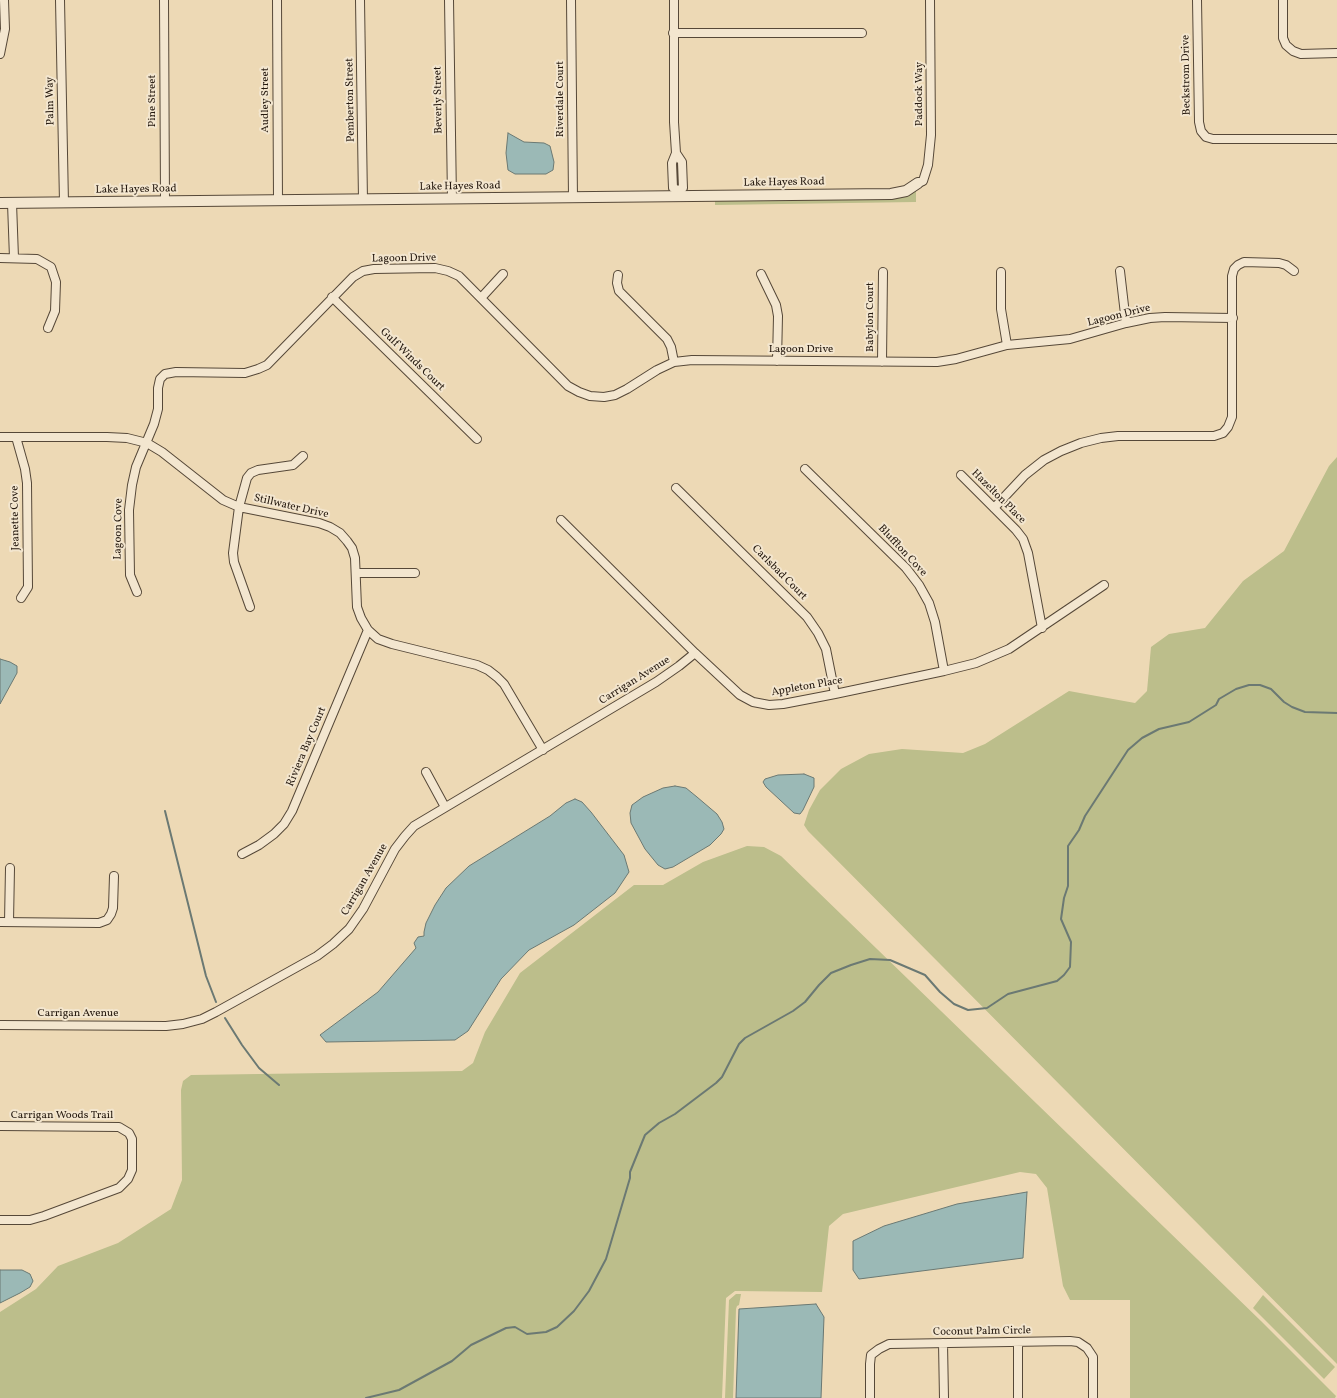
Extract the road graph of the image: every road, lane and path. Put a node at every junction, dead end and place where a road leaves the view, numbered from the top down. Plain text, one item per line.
1 (4, 0) edge
2 (60, 0) edge
3 (164, 0) edge
4 (277, 0) edge
5 (360, 0) edge
6 (449, 0) edge
7 (571, 0) edge
8 (674, 0) edge
9 (930, 0) edge
10 (1197, 0) edge
11 (1283, 0) edge
12 (673, 33) junction
13 (862, 33) dead end
14 (1337, 53) edge
15 (0, 54) edge
16 (1337, 140) edge
17 (918, 183) joint
18 (678, 193) junction
19 (573, 198) junction
20 (452, 199) junction
21 (278, 200) junction
22 (363, 200) junction
23 (165, 201) junction
24 (0, 203) edge
25 (12, 203) junction
26 (64, 203) junction
27 (0, 258) edge
28 (14, 258) junction
29 (1120, 271) dead end
30 (1294, 271) dead end
31 (883, 272) dead end
32 (1001, 272) dead end
33 (503, 274) dead end
34 (761, 274) dead end
35 (618, 275) dead end
36 (332, 298) junction
37 (481, 298) junction
38 (1232, 318) junction
39 (1126, 323) junction
40 (48, 328) dead end
41 (1007, 345) junction
42 (777, 361) junction
43 (674, 362) junction
44 (882, 362) junction
45 (0, 437) edge
46 (16, 437) junction
47 (477, 438) dead end
48 (147, 443) junction
49 (303, 456) dead end
50 (805, 469) dead end
51 (961, 475) dead end
52 (676, 488) dead end
53 (239, 507) junction
54 (994, 508) junction
55 (561, 520) dead end
56 (356, 572) junction
57 (415, 573) dead end
58 (1104, 586) dead end
59 (137, 592) dead end
60 (21, 598) dead end
61 (250, 606) dead end
62 (1042, 628) junction
63 (368, 630) junction
64 (695, 653) junction
65 (944, 671) junction
66 (835, 694) junction
67 (543, 750) junction
68 (426, 772) dead end
69 (445, 807) junction
70 (242, 854) dead end
71 (10, 868) dead end
72 (114, 876) dead end
73 (0, 922) edge
74 (9, 922) junction
75 (0, 1025) edge
76 (0, 1126) edge
77 (0, 1220) edge
78 (943, 1343) junction
79 (1018, 1343) junction
80 (870, 1398) edge
81 (944, 1398) edge
82 (1018, 1398) edge
83 (1093, 1398) edge

1 - 15 street
2 - 26 street, Palm Way
3 - 23 street, Pine Street
4 - 21 street, Audley Street
5 - 22 street, Pemberton Street
6 - 20 street, Beverly Street
7 - 19 street, Riverdale Court
8 - 12 street
9 - 17 street, Paddock Way
10 - 16 street, Beckstrom Drive
11 - 14 street
12 - 13 street
12 - 18 street
17 - 18 street, Lake Hayes Road
18 - 19 street, Lake Hayes Road
19 - 20 street, Lake Hayes Road
20 - 22 street, Lake Hayes Road
21 - 22 street, Lake Hayes Road
21 - 23 street, Lake Hayes Road
23 - 26 street, Lake Hayes Road
24 - 25 street, Lake Hayes Road
25 - 26 street, Lake Hayes Road
25 - 28 street
27 - 28 street
28 - 40 street
29 - 39 street
30 - 38 street
31 - 44 street, Babylon Court
32 - 41 street
33 - 37 street
34 - 42 street
35 - 43 street
36 - 37 street, Lagoon Drive
36 - 47 street, Gulf Winds Court
36 - 48 street, Lagoon Drive
37 - 43 street, Lagoon Drive
38 - 39 street, Lagoon Drive
38 - 54 street
39 - 41 street, Lagoon Drive
41 - 44 street, Lagoon Drive
42 - 43 street, Lagoon Drive
42 - 44 street, Lagoon Drive
45 - 46 street, Stillwater Drive
46 - 48 street, Stillwater Drive
46 - 60 street, Jeanette Cove
48 - 53 street, Stillwater Drive
48 - 59 street, Lagoon Cove
49 - 53 street
50 - 65 street, Bluffton Cove
51 - 54 street, Hazelton Place
52 - 66 street, Carlsbad Court
53 - 56 street, Stillwater Drive
53 - 61 street
54 - 62 street, Hazelton Place
55 - 64 street, Appleton Place
56 - 57 street
56 - 63 street, Stillwater Drive
58 - 62 street, Appleton Place
62 - 65 street, Appleton Place
63 - 67 street, Stillwater Drive
63 - 70 street, Riviera Bay Court
64 - 66 street, Appleton Place
64 - 67 street, Carrigan Avenue
65 - 66 street, Appleton Place
67 - 69 street, Carrigan Avenue
68 - 69 street
69 - 75 street, Carrigan Avenue
71 - 74 street
72 - 74 street
73 - 74 street
76 - 77 street, Carrigan Woods Trail
78 - 79 street, Coconut Palm Circle
78 - 80 street, Coconut Palm Circle
78 - 81 street
79 - 82 street
79 - 83 street, Coconut Palm Circle

